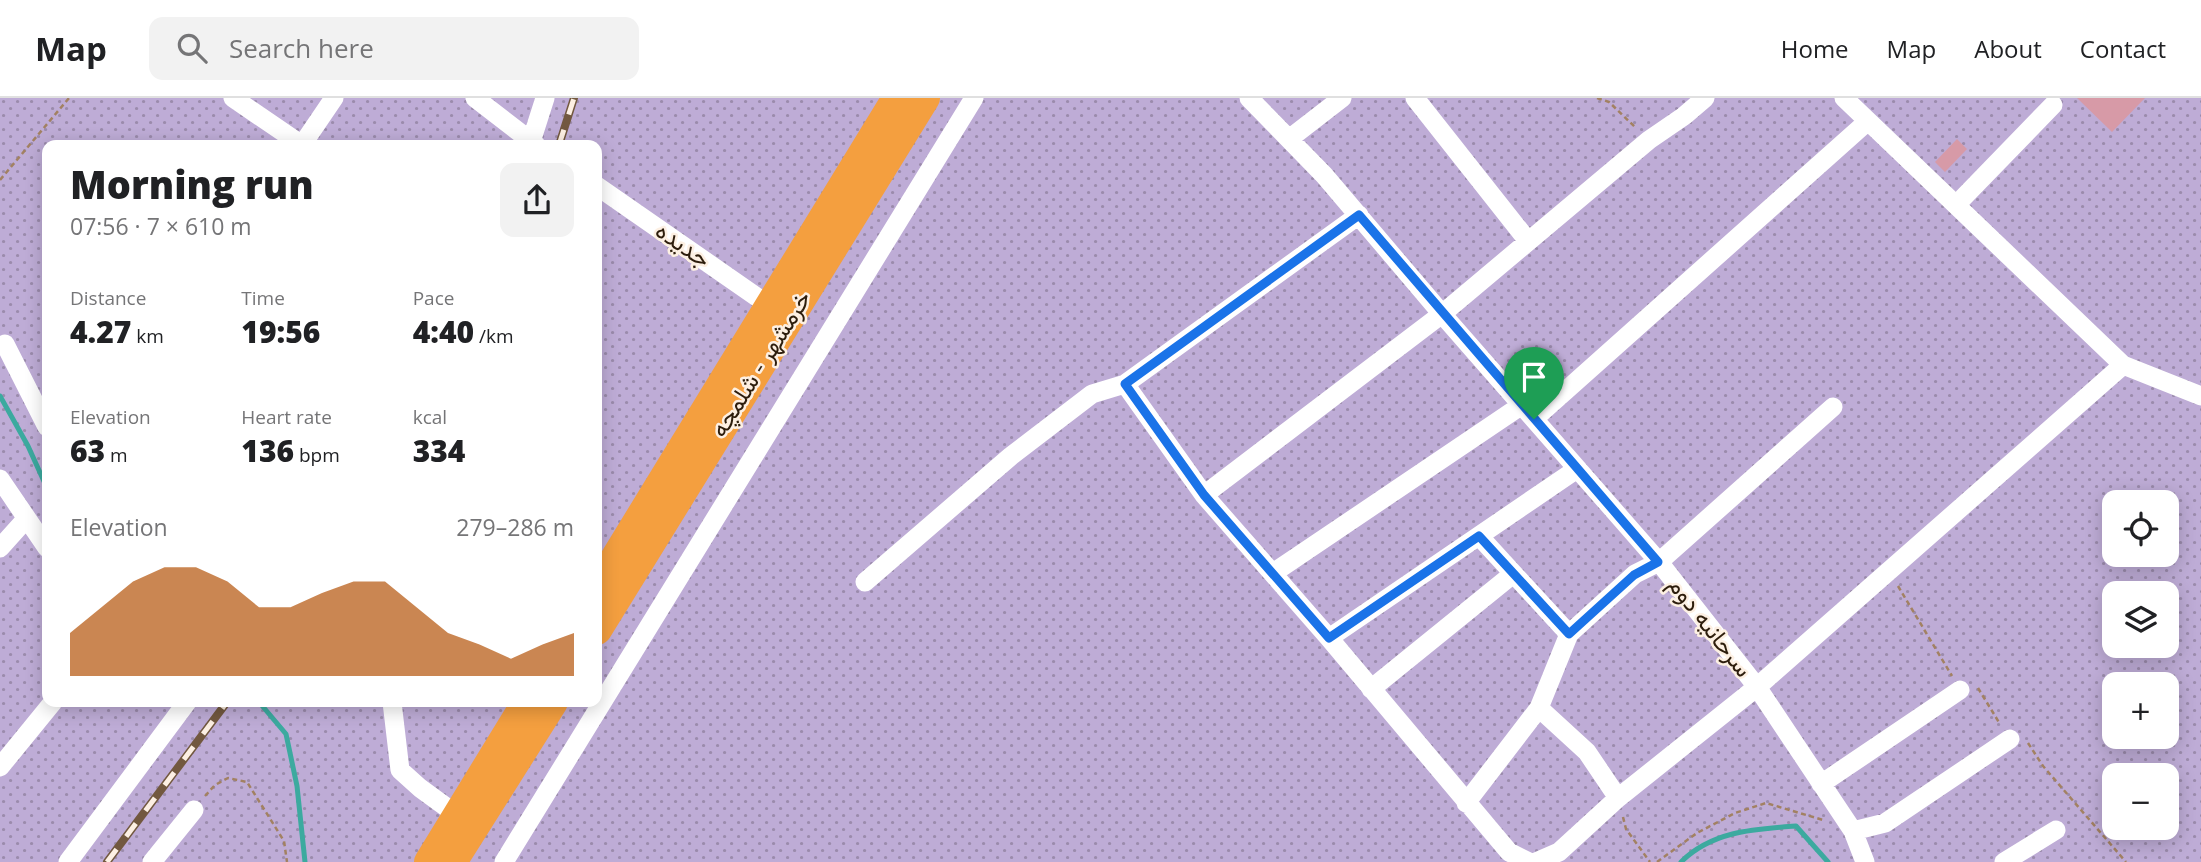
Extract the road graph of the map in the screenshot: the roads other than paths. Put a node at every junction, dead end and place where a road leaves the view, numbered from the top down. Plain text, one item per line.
1 (233, 98) edge
2 (334, 98) edge
3 (475, 98) edge
4 (545, 98) edge
5 (897, 98) edge
6 (925, 98) edge
7 (974, 98) edge
8 (1249, 98) edge
9 (1342, 98) edge
10 (1415, 98) edge
11 (1705, 98) edge
12 (1844, 98) edge
13 (2053, 105) dead end
14 (1868, 121) junction
15 (1289, 139) junction
16 (295, 140) edge
17 (305, 140) edge
18 (527, 140) edge
19 (533, 140) edge
20 (602, 189) edge
21 (1956, 205) junction
22 (1359, 215) junction
23 (1528, 241) junction
24 (779, 312) junction
25 (1442, 314) junction
26 (5, 344) dead end
27 (2123, 365) junction
28 (1125, 384) junction
29 (2201, 396) edge
30 (1833, 408) dead end
31 (1528, 412) junction
32 (42, 417) edge
33 (1577, 469) junction
34 (0, 479) edge
35 (1204, 495) junction
36 (26, 519) junction
37 (1479, 536) junction
38 (42, 541) edge
39 (0, 548) edge
40 (1658, 562) junction
41 (1273, 573) junction
42 (1513, 574) junction
43 (602, 580) edge
44 (865, 582) dead end
45 (602, 621) edge
46 (1569, 634) junction
47 (1329, 638) junction
48 (1757, 687) junction
49 (1371, 689) junction
50 (1960, 690) road end
51 (602, 703) edge
52 (48, 707) edge
53 (183, 707) edge
54 (393, 707) edge
55 (524, 707) edge
56 (550, 707) edge
57 (599, 707) edge
58 (1539, 708) junction
59 (2010, 739) road end
60 (0, 767) edge
61 (1821, 783) junction
62 (1618, 798) junction
63 (1466, 803) junction
64 (194, 810) road end
65 (457, 816) junction
66 (2056, 830) dead end
67 (1853, 831) junction
68 (68, 862) edge
69 (152, 862) edge
70 (429, 862) edge
71 (452, 862) edge
72 (504, 862) edge
73 (1529, 862) edge
74 (1536, 862) edge
75 (1865, 862) edge
76 (2004, 862) edge

1 - 16 street
2 - 17 street
3 - 18 street
4 - 19 street
5 - 24 highway, خرمشهر - شلمچه
6 - 24 highway, خرمشهر - شلمچه
7 - 51 street
8 - 15 street, سرحانیه دوم
9 - 15 street
10 - 23 street
11 - 23 street
12 - 14 street
13 - 21 street
14 - 21 street
14 - 31 street
15 - 22 street, سرحانیه دوم
20 - 24 street, جدیده
21 - 27 street
22 - 25 street, سرحانیه دوم
22 - 28 street
23 - 25 street
24 - 43 highway, خرمشهر - شلمچه
24 - 45 highway, خرمشهر - شلمچه
25 - 31 street, سرحانیه دوم
25 - 35 street
26 - 32 street
27 - 29 street
27 - 48 street
28 - 35 street
28 - 44 street
30 - 40 street
31 - 33 street, سرحانیه دوم
31 - 41 street
33 - 37 street
33 - 40 street, سرحانیه دوم
34 - 36 street
35 - 41 street
36 - 38 street
36 - 39 street
37 - 42 street
37 - 47 street
40 - 46 street
40 - 48 street, سرحانیه دوم
41 - 47 street
42 - 46 street
42 - 49 street
46 - 58 street
47 - 49 street
48 - 61 street, سرحانیه دوم
48 - 62 street
49 - 63 street
50 - 61 street
52 - 60 street
53 - 68 street
54 - 65 street
55 - 65 highway
56 - 71 highway
57 - 72 street
58 - 62 street
58 - 63 street
59 - 67 street
61 - 67 street, سرحانیه دوم
62 - 74 street
63 - 73 street
64 - 69 street
65 - 70 highway
66 - 76 street
67 - 75 street, سرحانیه دوم

